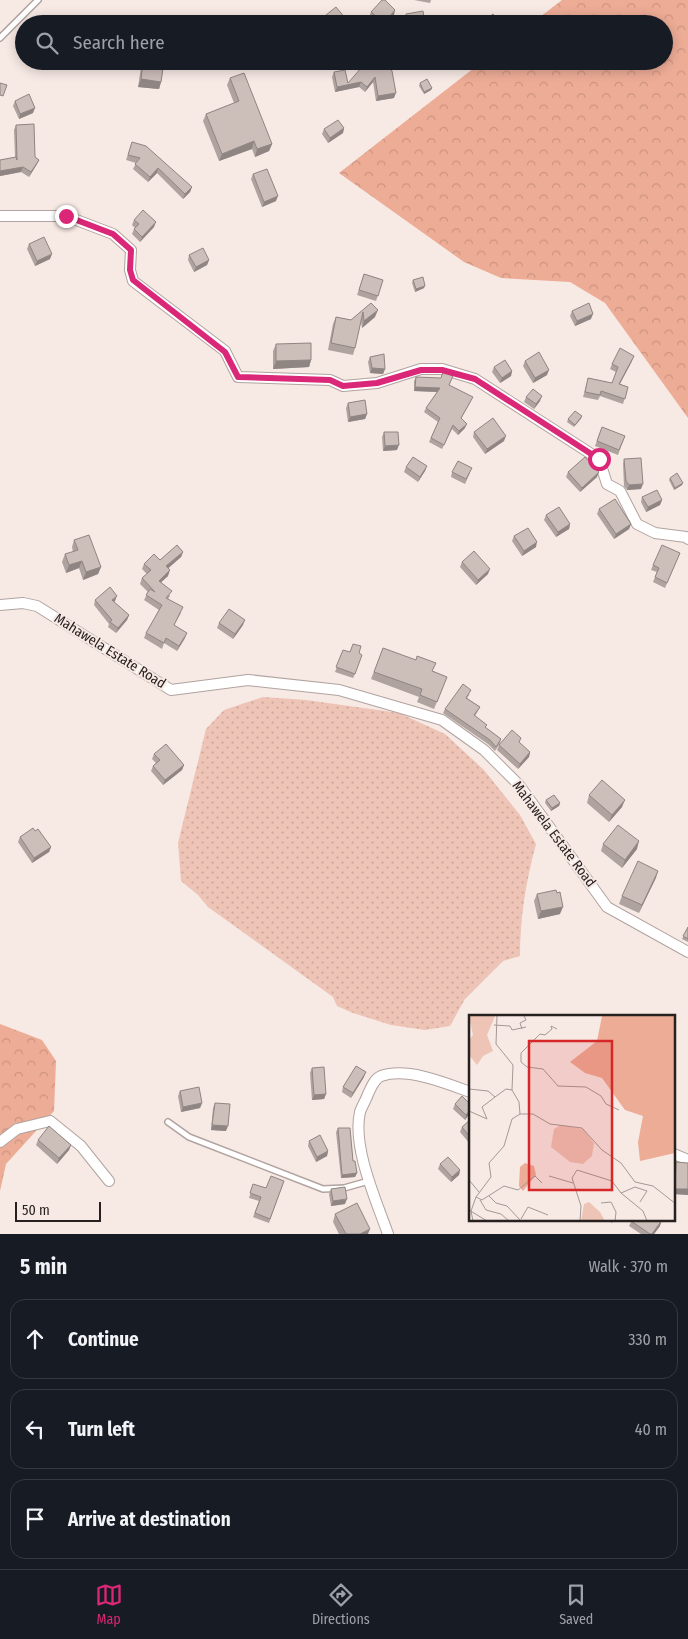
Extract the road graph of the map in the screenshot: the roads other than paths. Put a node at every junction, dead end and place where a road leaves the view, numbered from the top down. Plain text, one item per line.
1 (38, 0) edge
2 (23, 15) edge
3 (15, 23) edge
4 (0, 38) edge
5 (0, 216) edge
6 (688, 539) edge
7 (0, 605) edge
8 (688, 952) edge
9 (469, 1092) edge
10 (168, 1122) dead end
11 (0, 1142) edge
12 (676, 1155) edge
13 (688, 1160) edge
14 (109, 1181) dead end
15 (369, 1181) junction
16 (388, 1234) edge

1 - 2 lane
3 - 4 lane
5 - 6 street
7 - 8 street, Mahawela Estate Road
9 - 15 street
10 - 15 lane
11 - 14 street
12 - 13 street
15 - 16 street

